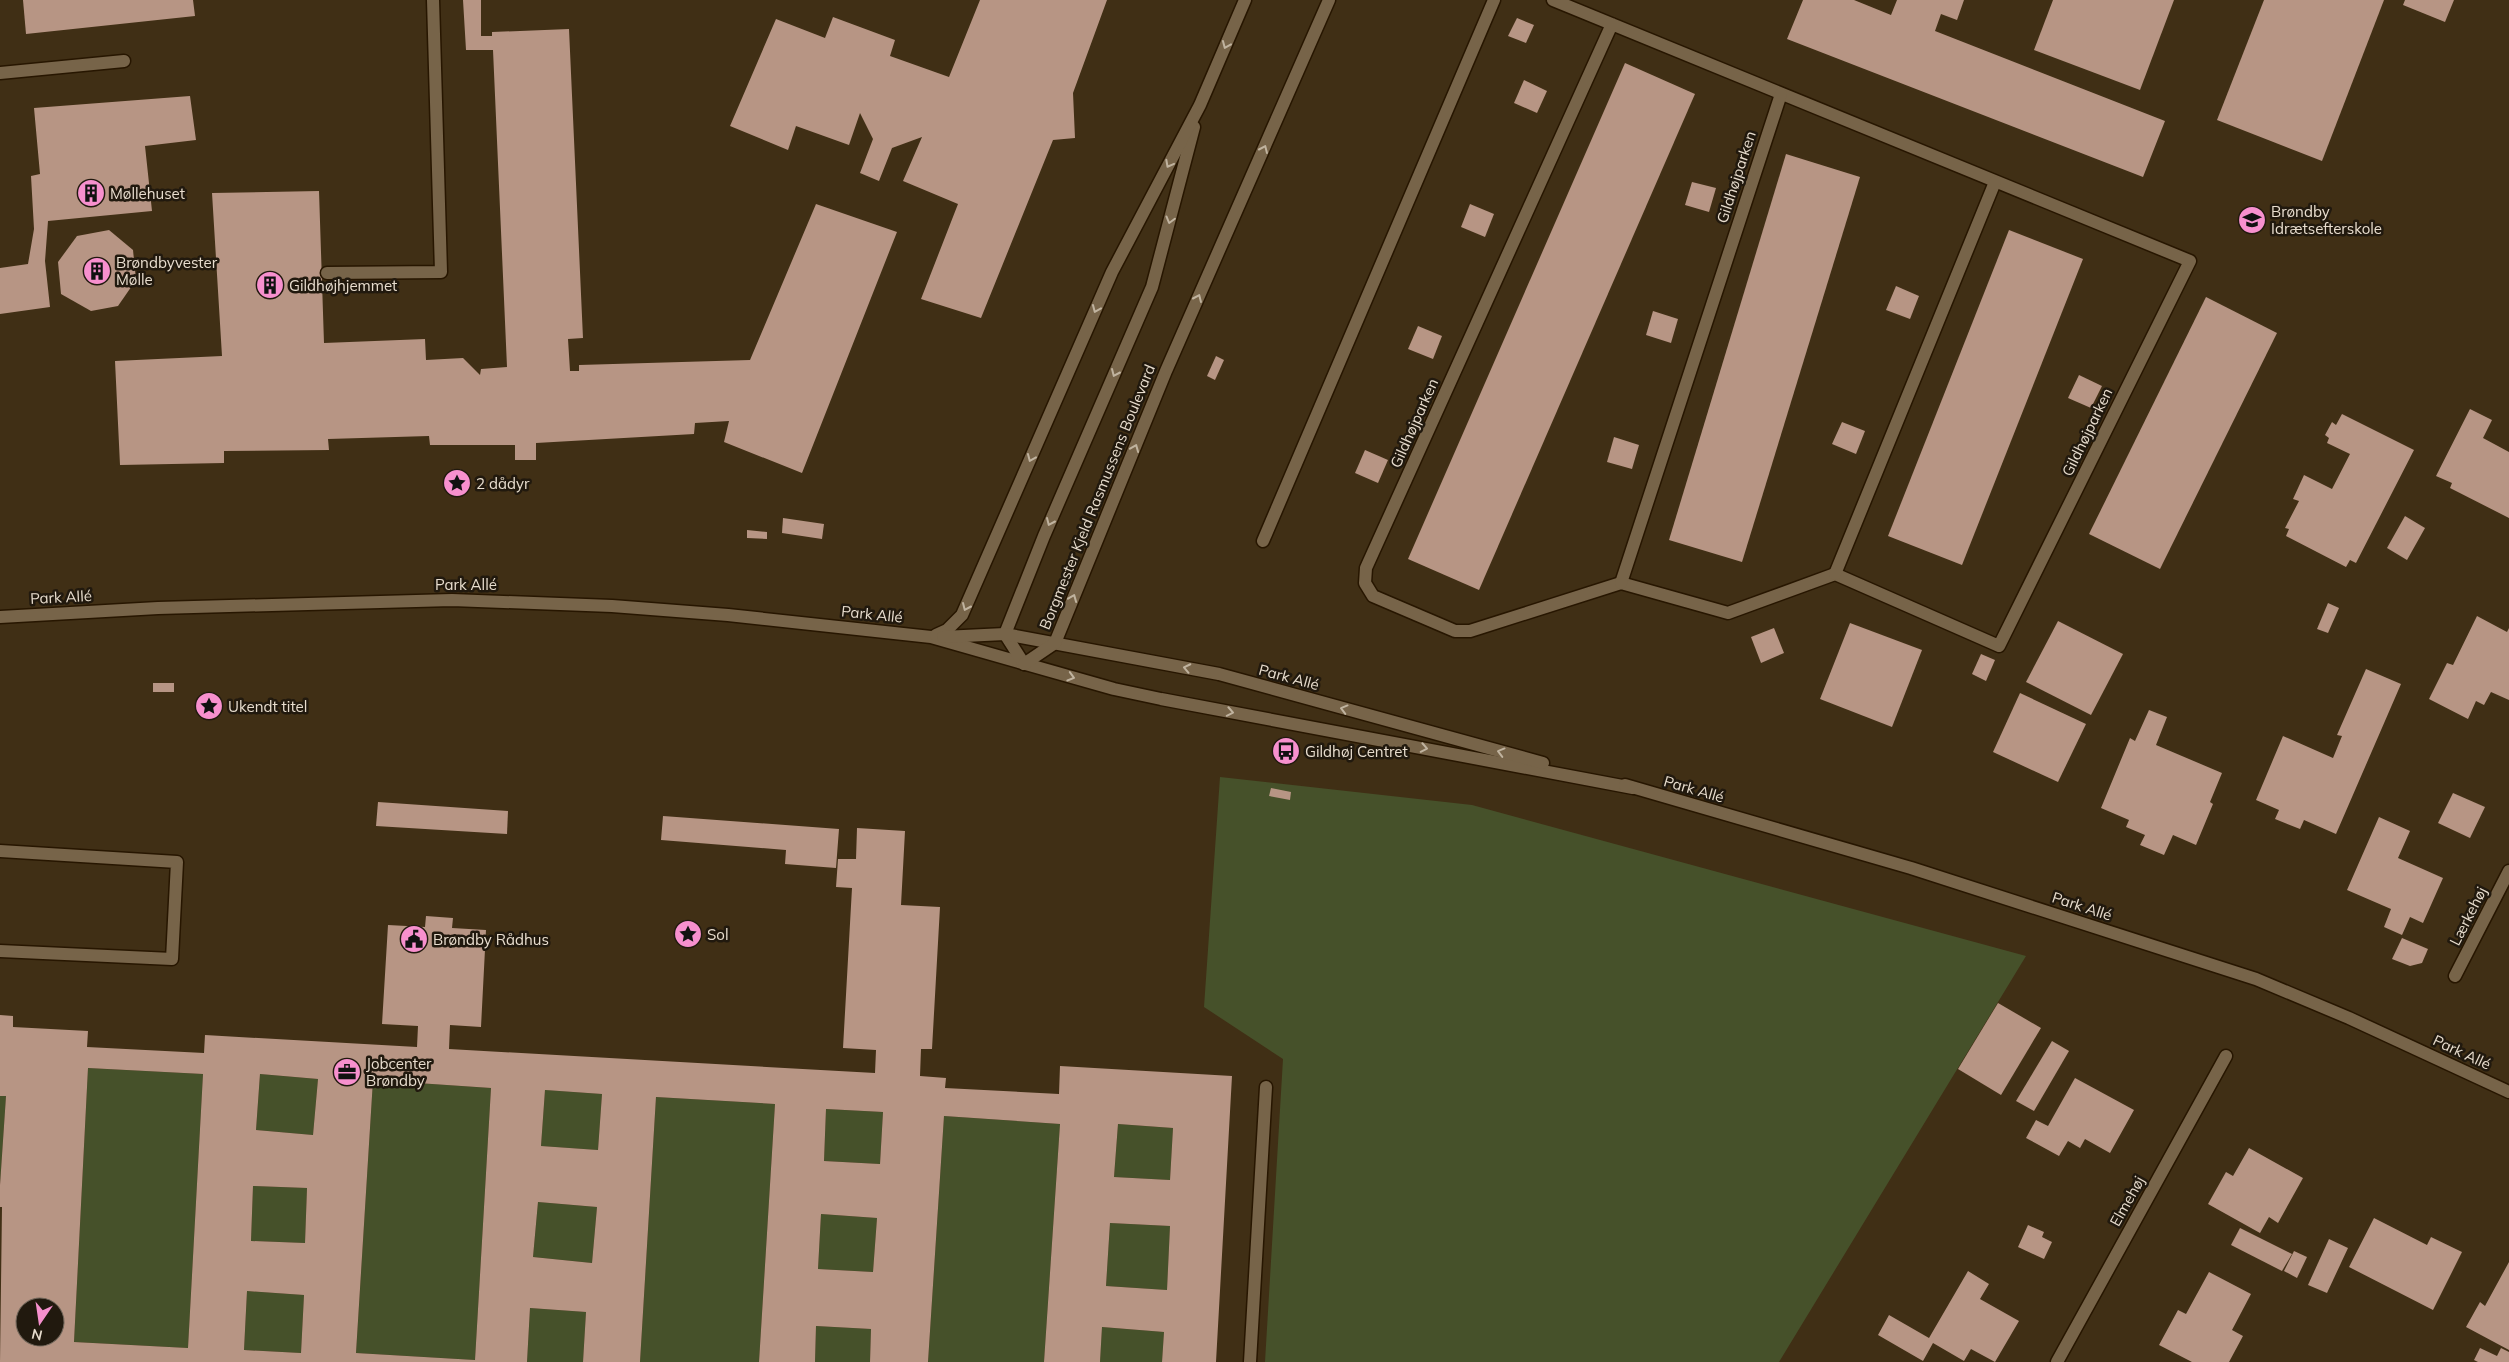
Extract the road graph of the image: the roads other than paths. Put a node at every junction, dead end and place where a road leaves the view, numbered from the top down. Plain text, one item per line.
1 (433, 0) edge
2 (1245, 0) edge
3 (1329, 0) edge
4 (1494, 0) edge
5 (1553, 0) edge
6 (1612, 24) junction
7 (124, 60) dead end
8 (0, 73) edge
9 (1780, 94) junction
10 (1200, 106) junction
11 (1995, 182) junction
12 (327, 273) dead end
13 (1263, 541) dead end
14 (1835, 574) junction
15 (1621, 583) junction
16 (0, 617) edge
17 (1005, 634) junction
18 (931, 638) junction
19 (1055, 643) junction
20 (1024, 664) junction
21 (1632, 788) junction
22 (0, 851) edge
23 (2509, 871) edge
24 (0, 951) edge
25 (2456, 976) dead end
26 (2226, 1056) dead end
27 (1266, 1087) dead end
28 (2509, 1092) edge
29 (1250, 1362) edge
30 (2057, 1362) edge

1 - 12 street
2 -> 10 street, Borgmester Kjeld Rasmussens Boulevard
19 -> 3 street, Borgmester Kjeld Rasmussens Boulevard
4 - 13 street
5 - 6 street, Gildhøjparken
6 - 9 street, Gildhøjparken
6 - 15 street, Gildhøjparken
7 - 8 street
9 - 11 street, Gildhøjparken
9 - 15 street, Gildhøjparken
10 -> 17 street, Borgmester Kjeld Rasmussens Boulevard
10 -> 18 street, Borgmester Kjeld Rasmussens Boulevard
11 - 14 street
11 - 14 street, Gildhøjparken
14 - 15 street
16 - 18 street, Park Allé
17 - 18 street, Park Allé
17 - 19 street, Park Allé
17 - 20 street
18 - 20 street, Park Allé
19 - 20 street, Borgmester Kjeld Rasmussens Boulevard
21 -> 19 street, Park Allé
20 -> 21 street, Park Allé
21 - 28 street, Park Allé
22 - 24 street
23 - 25 street, Lærkehøj
26 - 30 street, Elmehøj
27 - 29 street

